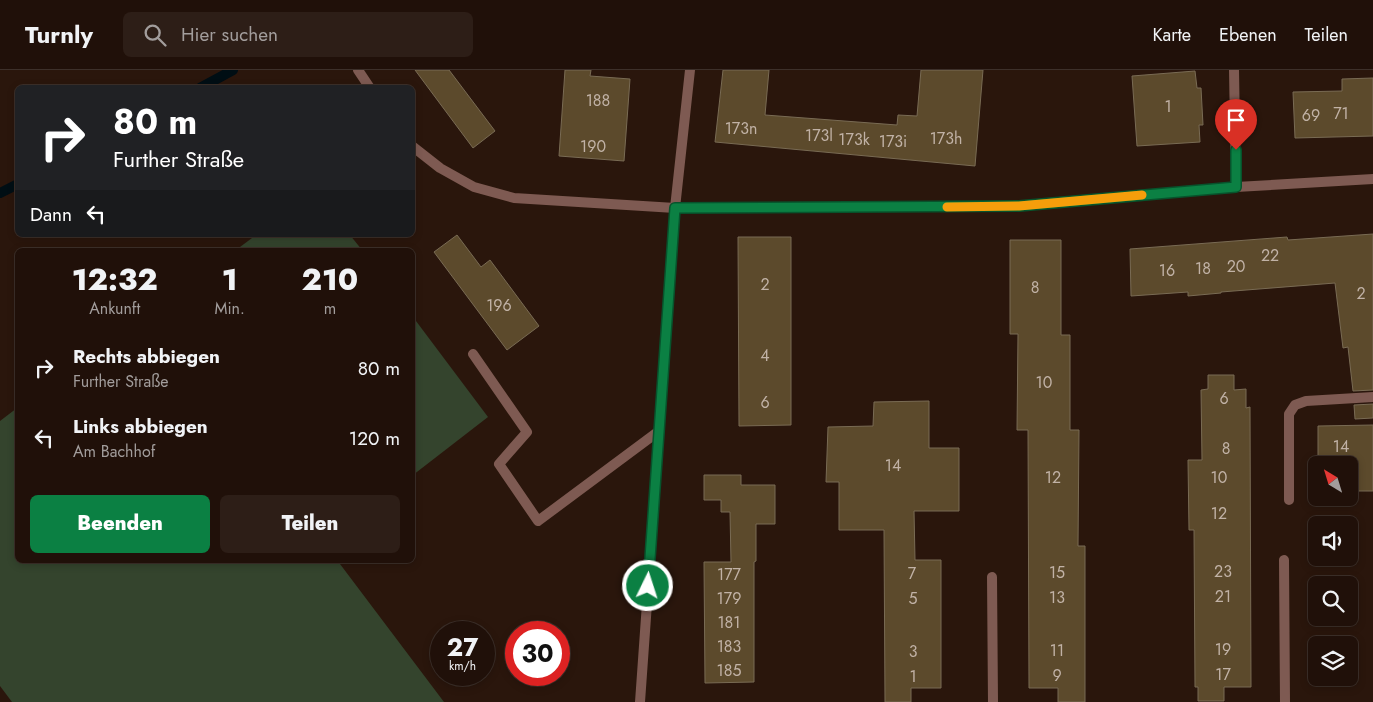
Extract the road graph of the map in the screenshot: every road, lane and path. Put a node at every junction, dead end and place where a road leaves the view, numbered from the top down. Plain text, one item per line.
1 (358, 70) edge
2 (690, 70) edge
3 (1234, 70) edge
4 (368, 85) edge
5 (415, 148) edge
6 (1373, 179) edge
7 (1236, 187) junction
8 (675, 208) junction
9 (473, 354) dead end
10 (1373, 397) edge
11 (659, 431) junction
12 (1289, 500) dead end
13 (1284, 560) dead end
14 (992, 577) dead end
15 (640, 702) edge
16 (993, 702) edge
17 (1285, 702) edge

1 - 4 street
2 - 8 street
3 - 7 street
5 - 8 street
6 - 7 street
7 - 8 street
8 - 11 street
9 - 11 street
10 - 12 street
11 - 15 street
13 - 17 street
14 - 16 street

